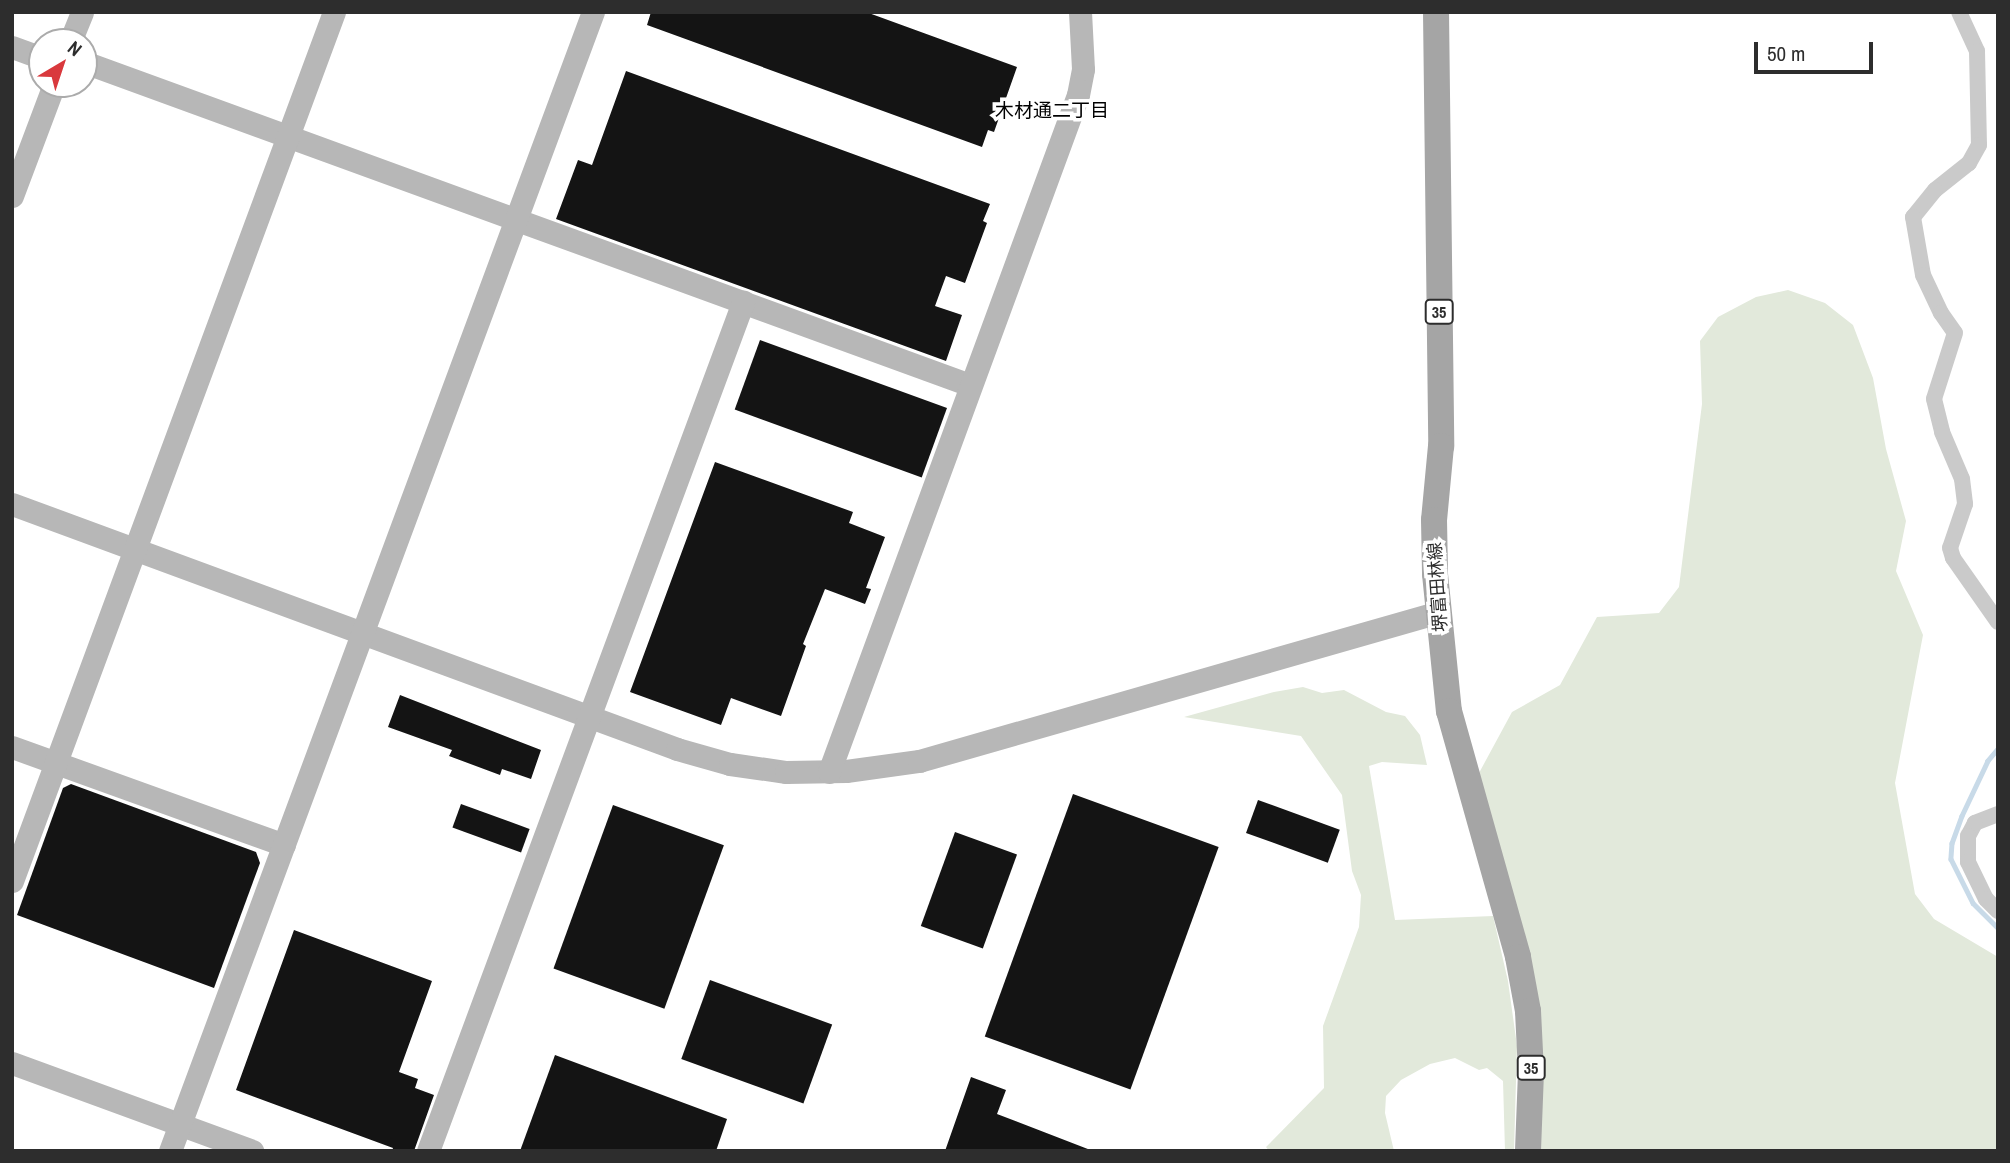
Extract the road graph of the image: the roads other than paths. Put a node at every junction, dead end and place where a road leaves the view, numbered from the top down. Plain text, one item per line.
1 (334, 12) edge
2 (593, 12) edge
3 (1080, 12) edge
4 (1436, 12) edge
5 (1959, 12) edge
6 (98, 67) edge
7 (49, 98) edge
8 (288, 136) junction
9 (12, 196) edge
10 (515, 219) junction
11 (743, 302) junction
12 (970, 385) junction
13 (12, 504) edge
14 (135, 550) junction
15 (1439, 612) junction
16 (1998, 622) edge
17 (362, 634) junction
18 (590, 717) junction
19 (12, 747) edge
20 (56, 763) junction
21 (829, 772) junction
22 (1998, 814) edge
23 (284, 845) junction
24 (12, 881) edge
25 (1998, 911) edge
26 (12, 1063) edge
27 (180, 1124) junction
28 (170, 1151) edge
29 (252, 1151) edge
30 (428, 1151) edge
31 (1528, 1151) edge

1 - 8 street
2 - 10 street
3 - 12 street
4 - 15 main road, 堺富田林線 / 35
5 - 16 street
6 - 8 street
7 - 9 street
8 - 10 street
8 - 14 street
10 - 11 street
10 - 17 street
11 - 12 street
11 - 18 street
12 - 21 street
13 - 14 street
14 - 17 street
14 - 20 street
15 - 21 street
15 - 31 main road, 堺富田林線 / 35
17 - 18 street
17 - 23 street
18 - 21 street
18 - 30 street
19 - 20 street
20 - 23 street
20 - 24 street
22 - 25 street
23 - 27 street
26 - 27 street
27 - 28 street
27 - 29 street

